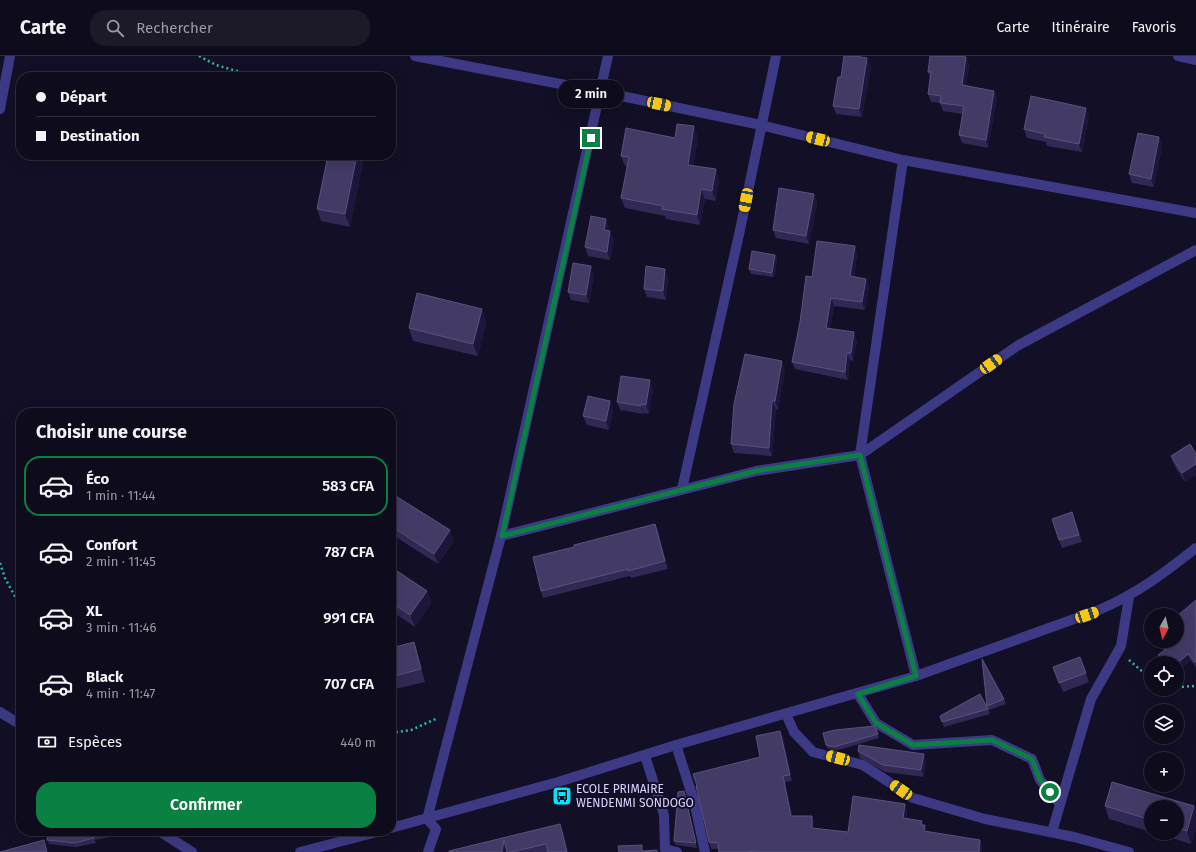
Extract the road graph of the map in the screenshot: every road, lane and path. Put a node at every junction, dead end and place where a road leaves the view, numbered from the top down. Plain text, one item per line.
1 (10, 56) edge
2 (199, 56) edge
3 (415, 56) edge
4 (608, 56) edge
5 (776, 56) edge
6 (1178, 56) edge
7 (1196, 60) edge
8 (240, 72) edge
9 (602, 92) junction
10 (0, 109) edge
11 (760, 125) junction
12 (903, 160) junction
13 (1196, 213) edge
14 (1196, 250) edge
15 (860, 455) junction
16 (682, 489) junction
17 (502, 536) junction
18 (1196, 548) edge
19 (0, 563) edge
20 (1128, 597) junction
21 (16, 598) edge
22 (1115, 660) junction
23 (1144, 672) edge
24 (916, 676) junction
25 (1196, 686) edge
26 (1184, 687) edge
27 (858, 694) junction
28 (456, 710) junction
29 (0, 712) edge
30 (786, 714) junction
31 (16, 722) edge
32 (396, 732) edge
33 (676, 745) junction
34 (645, 756) junction
35 (1060, 804) junction
36 (427, 819) junction
37 (396, 827) edge
38 (1052, 832) junction
39 (167, 836) edge
40 (362, 836) edge
41 (192, 852) edge
42 (300, 852) edge
43 (428, 852) edge
44 (677, 852) edge
45 (705, 852) edge
46 (1129, 852) edge

1 - 10 street
2 - 8 path
3 - 9 street
4 - 9 street
5 - 11 street
6 - 7 street
9 - 11 street
9 - 17 street
11 - 12 street
11 - 16 street
12 - 13 street
12 - 15 street
14 - 15 street
15 - 16 street
15 - 24 street
16 - 17 street
17 - 28 street
18 - 20 street
19 - 21 path
20 - 22 street
20 - 24 street
22 - 23 path
22 - 35 street
24 - 27 street
25 - 26 path
27 - 30 street
27 - 35 street
28 - 32 path
28 - 36 street
29 - 31 street
30 - 33 street
30 - 38 street
33 - 34 street
33 - 45 street
34 - 36 street
34 - 44 street
35 - 38 street
36 - 37 street
36 - 43 street
38 - 46 street
39 - 41 street
40 - 42 street

